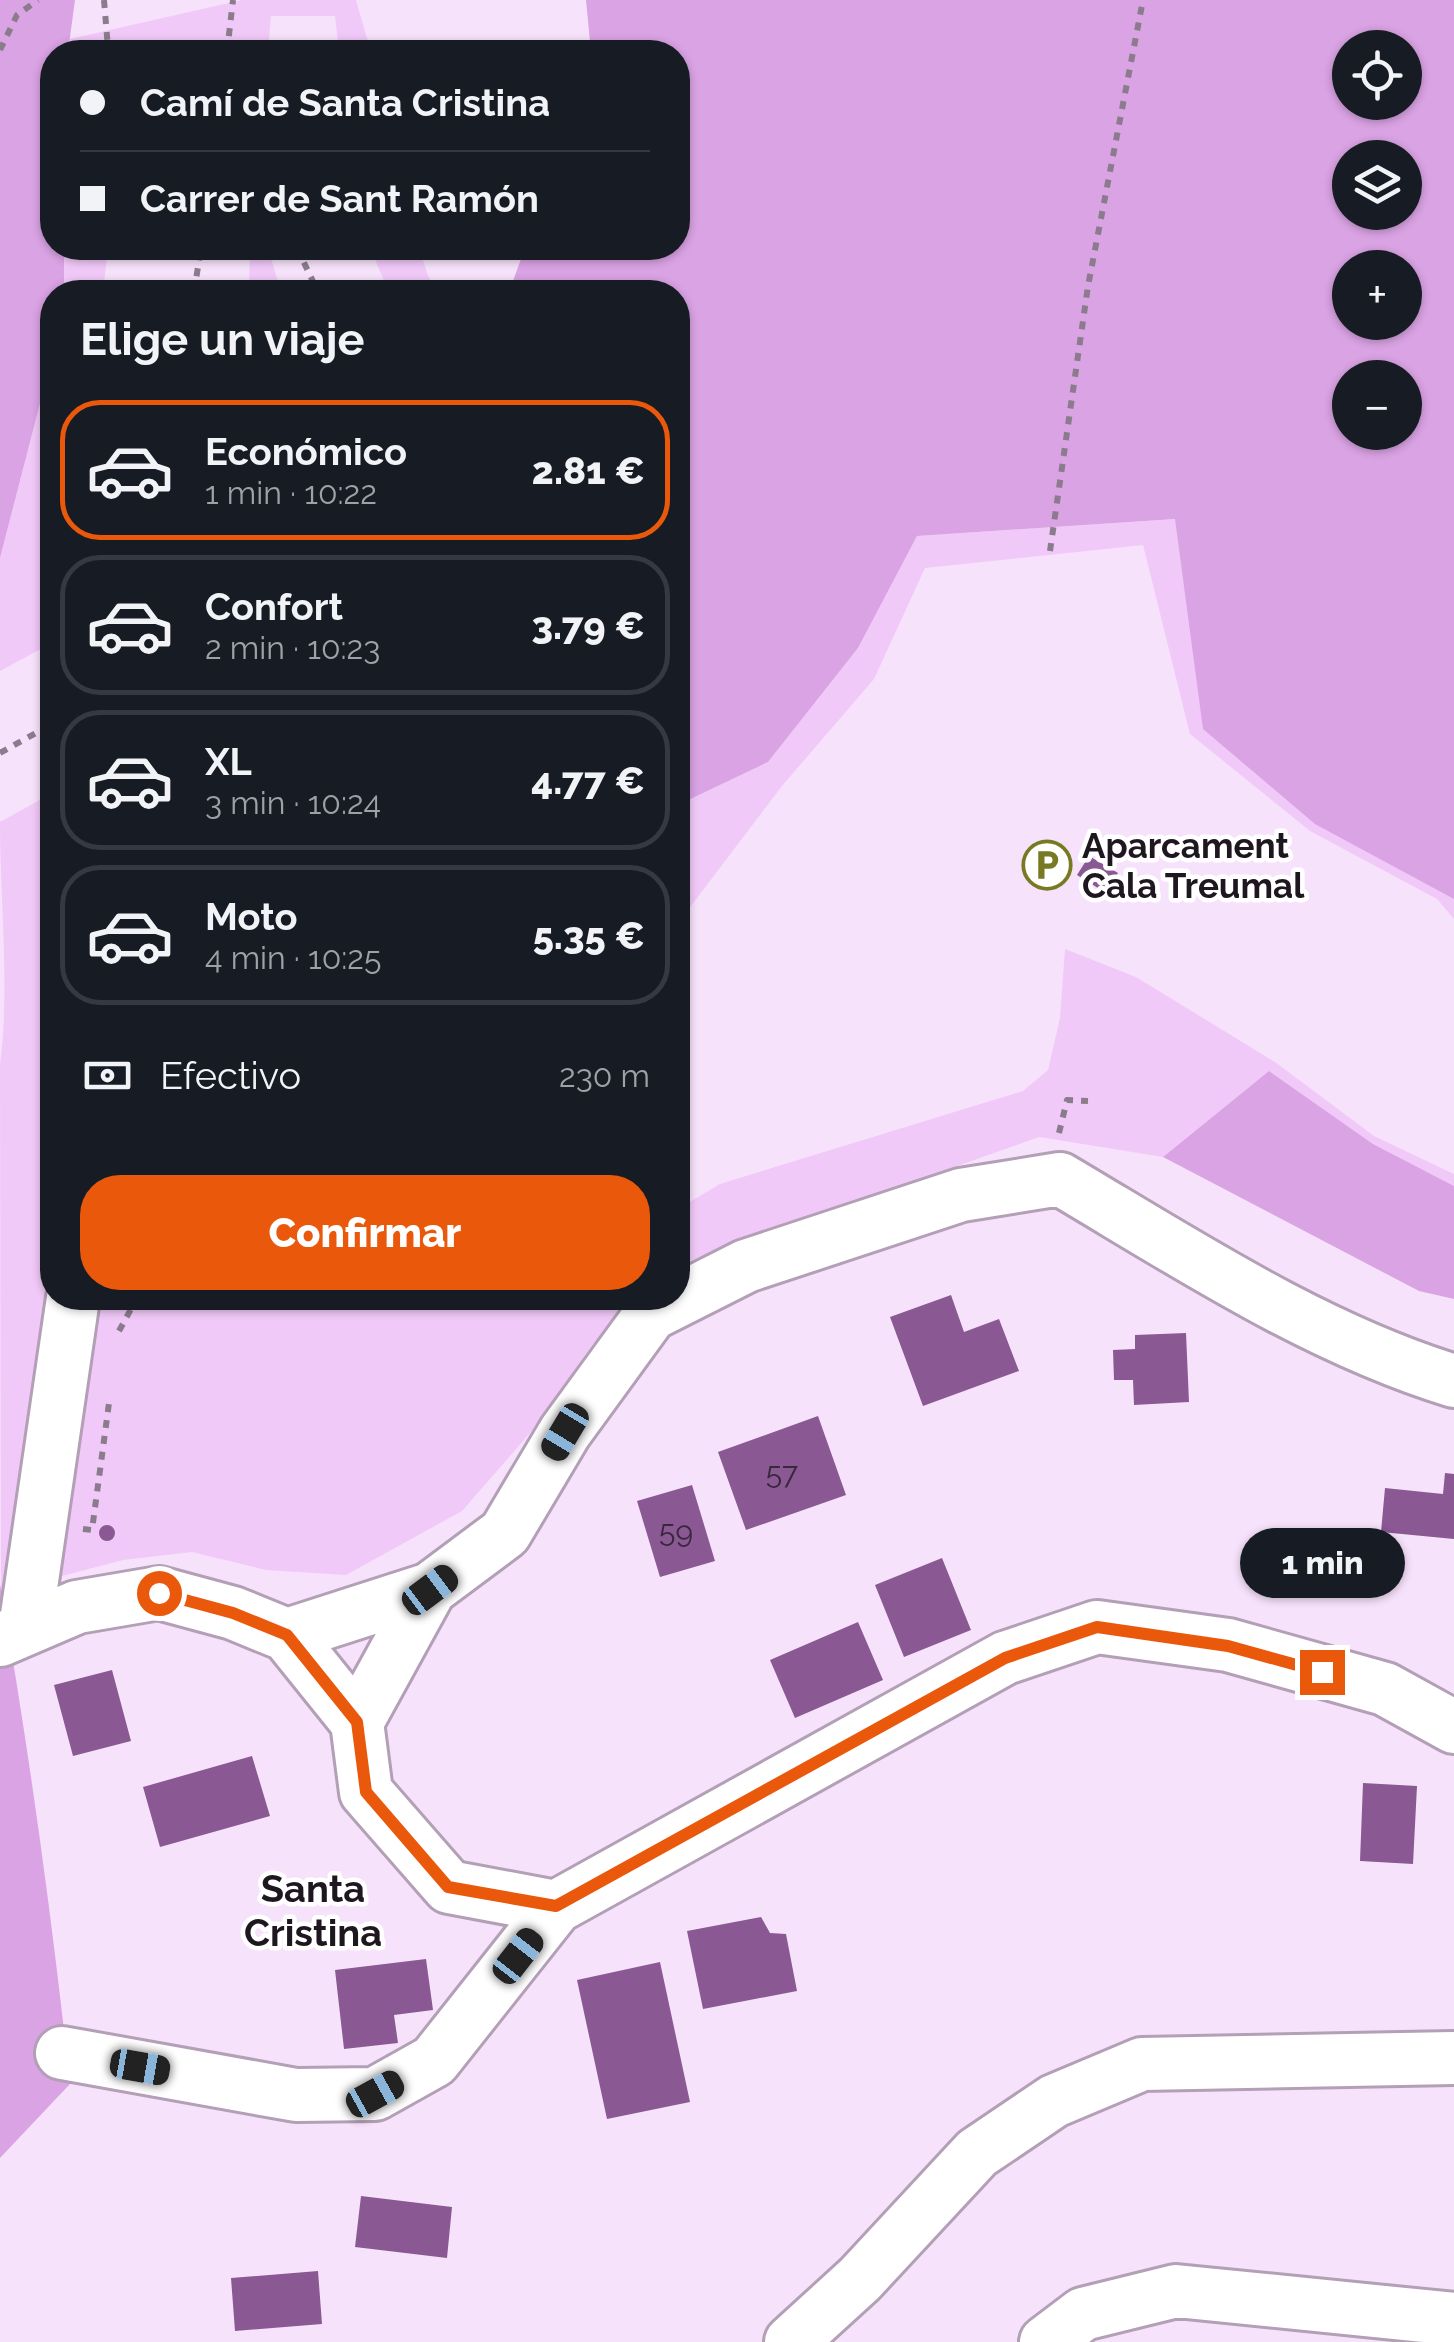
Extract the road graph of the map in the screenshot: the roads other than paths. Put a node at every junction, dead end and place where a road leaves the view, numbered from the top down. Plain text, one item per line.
1 (690, 1295) edge
2 (71, 1310) edge
3 (660, 1310) edge
4 (1454, 1381) edge
5 (430, 1590) junction
6 (13, 1635) edge
7 (287, 1635) junction
8 (357, 1722) junction
9 (1454, 1727) edge
10 (556, 1906) junction
11 (62, 2053) dead end
12 (1454, 2058) edge
13 (1454, 2319) edge
14 (792, 2342) edge
15 (1046, 2342) edge

1 - 4 street
2 - 6 street
3 - 5 street
5 - 7 street
5 - 8 street
6 - 7 street
7 - 8 street
8 - 10 street
9 - 10 street
10 - 11 street
12 - 14 street
13 - 15 street

